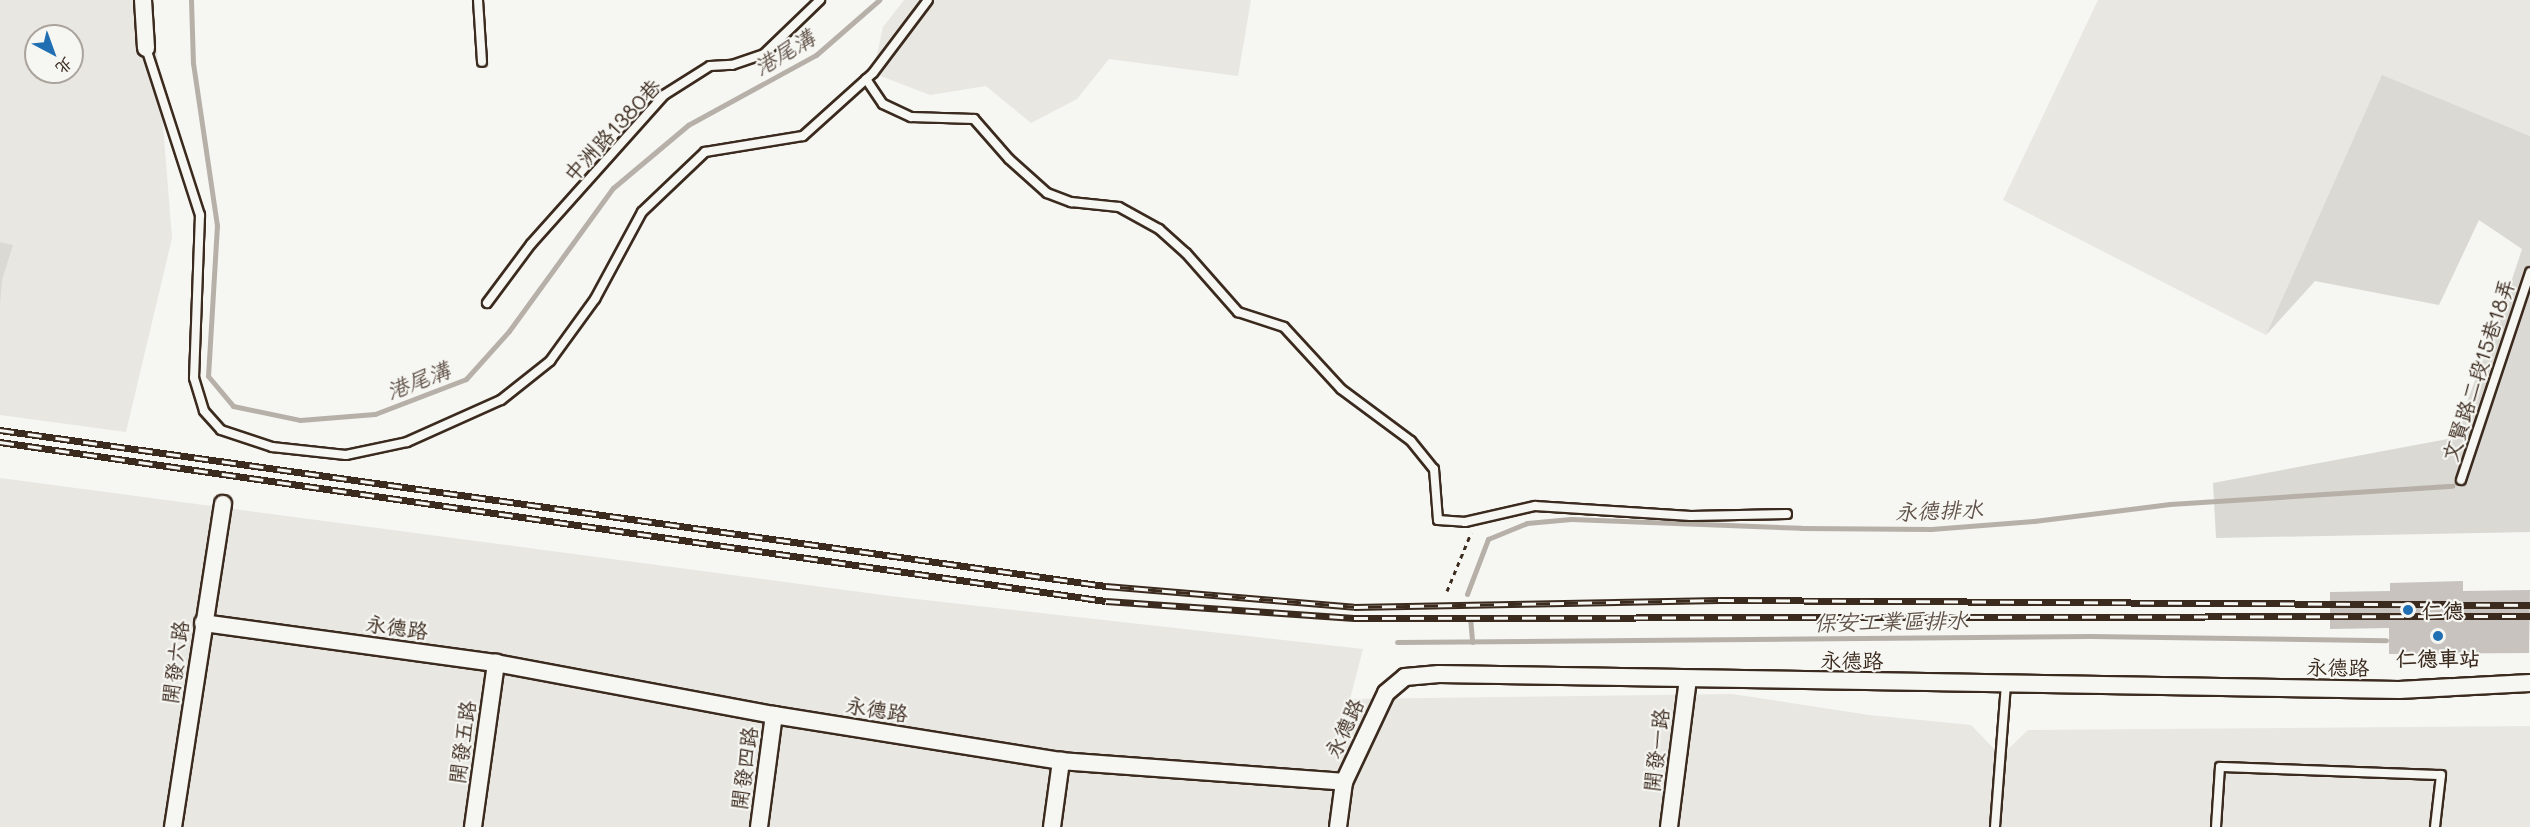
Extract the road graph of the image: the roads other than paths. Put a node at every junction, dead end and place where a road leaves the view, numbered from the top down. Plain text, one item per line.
1 (143, 0) edge
2 (478, 0) edge
3 (820, 0) edge
4 (928, 0) edge
5 (146, 48) joint
6 (482, 62) dead end
7 (867, 79) junction
8 (2530, 272) edge
9 (488, 303) dead end
10 (2461, 480) dead end
11 (223, 504) dead end
12 (1787, 514) dead end
13 (204, 623) junction
14 (496, 663) junction
15 (1688, 679) junction
16 (2530, 683) edge
17 (2007, 685) junction
18 (774, 715) junction
19 (1061, 761) junction
20 (1344, 782) junction
21 (173, 827) edge
22 (473, 827) edge
23 (759, 827) edge
24 (1052, 827) edge
25 (1338, 827) edge
26 (1669, 827) edge
27 (1995, 827) edge
28 (2216, 827) edge
29 (2435, 827) edge

1 - 5 street
2 - 6 lane
3 - 9 lane, 中洲路1380巷
4 - 7 lane
5 - 7 lane
7 - 12 lane
8 - 10 lane, 文賢路二段15巷18弄
11 - 13 street, 開發六路
13 - 14 street, 永德路
13 - 21 street, 開發六路
14 - 18 street, 永德路
14 - 22 street, 開發五路
15 - 17 street, 永德路
15 - 20 street, 永德路
15 - 26 street, 開發一路
16 - 17 street, 永德路
17 - 27 lane
18 - 19 street, 永德路
18 - 23 street, 開發四路
19 - 20 street, 永德路
19 - 24 street
20 - 25 street
28 - 29 lane

